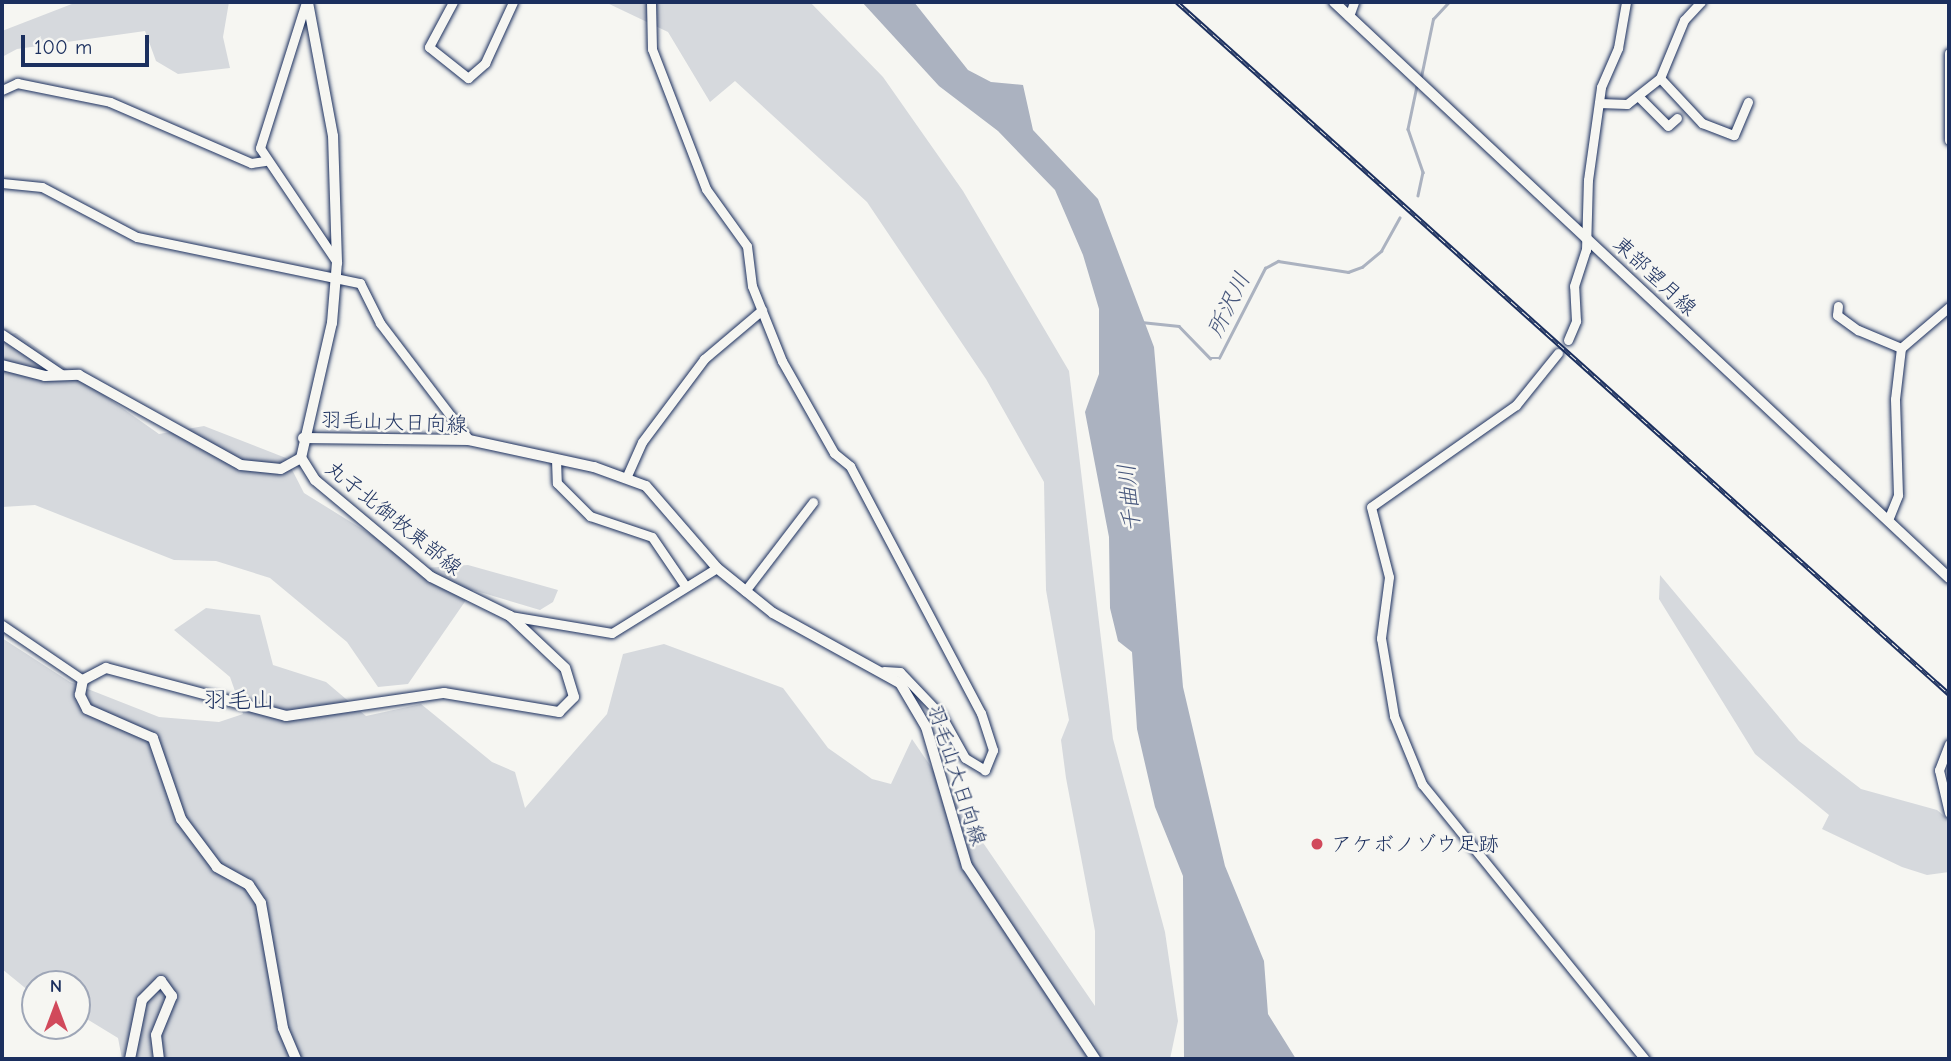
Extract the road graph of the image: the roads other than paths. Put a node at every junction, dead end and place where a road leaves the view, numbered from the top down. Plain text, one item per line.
1 (307, 2) edge
2 (453, 2) edge
3 (513, 2) edge
4 (651, 2) edge
5 (1335, 2) edge
6 (1354, 2) edge
7 (1626, 2) edge
8 (1701, 2) edge
9 (1349, 16) junction
10 (1949, 53) edge
11 (1660, 78) junction
12 (2, 90) edge
13 (1638, 96) junction
14 (1748, 102) dead end
15 (1599, 103) junction
16 (1677, 118) dead end
17 (1949, 140) edge
18 (265, 161) junction
19 (2, 183) edge
20 (1588, 239) junction
21 (337, 262) junction
22 (337, 276) junction
23 (1839, 306) dead end
24 (1949, 307) edge
25 (762, 310) junction
26 (2, 334) edge
27 (1568, 340) dead end
28 (1901, 348) junction
29 (1558, 353) dead end
30 (2, 365) edge
31 (61, 374) junction
32 (303, 438) junction
33 (469, 440) junction
34 (301, 458) junction
35 (556, 459) junction
36 (626, 478) junction
37 (813, 502) dead end
38 (1888, 520) junction
39 (717, 568) junction
40 (1949, 578) edge
41 (685, 587) junction
42 (745, 591) junction
43 (510, 616) junction
44 (2, 625) edge
45 (884, 671) junction
46 (83, 680) junction
47 (1949, 744) edge
48 (1949, 813) edge
49 (130, 1059) edge
50 (159, 1059) edge
51 (296, 1059) edge
52 (1095, 1059) edge
53 (1644, 1059) edge

1 - 18 street
1 - 21 main road, 丸子北御牧東部線
2 - 3 street
4 - 25 street
5 - 9 main road, 東部望月線
6 - 9 street
7 - 15 street
8 - 11 street
9 - 20 main road, 東部望月線
10 - 17 street
11 - 13 street
11 - 14 street
12 - 18 street
13 - 15 street
13 - 16 street
15 - 20 street
18 - 21 street
19 - 22 street
20 - 27 street
20 - 38 main road, 東部望月線
21 - 22 main road, 丸子北御牧東部線
22 - 32 main road, 丸子北御牧東部線
22 - 33 street
23 - 28 street
24 - 28 street
25 - 36 street
25 - 45 street
26 - 31 street
28 - 38 street
29 - 53 street
30 - 31 main road
31 - 34 main road
32 - 33 main road, 羽毛山大日向線
32 - 34 main road, 丸子北御牧東部線
33 - 35 main road, 羽毛山大日向線
34 - 43 main road, 丸子北御牧東部線
35 - 36 main road, 羽毛山大日向線
35 - 41 street
36 - 39 main road, 羽毛山大日向線
37 - 42 street
38 - 40 main road, 東部望月線
39 - 41 street
39 - 42 main road, 羽毛山大日向線
41 - 43 street
42 - 45 main road, 羽毛山大日向線
43 - 46 main road, 丸子北御牧東部線
44 - 46 street
45 - 52 main road, 羽毛山大日向線
46 - 51 main road
47 - 48 street
49 - 50 main road

